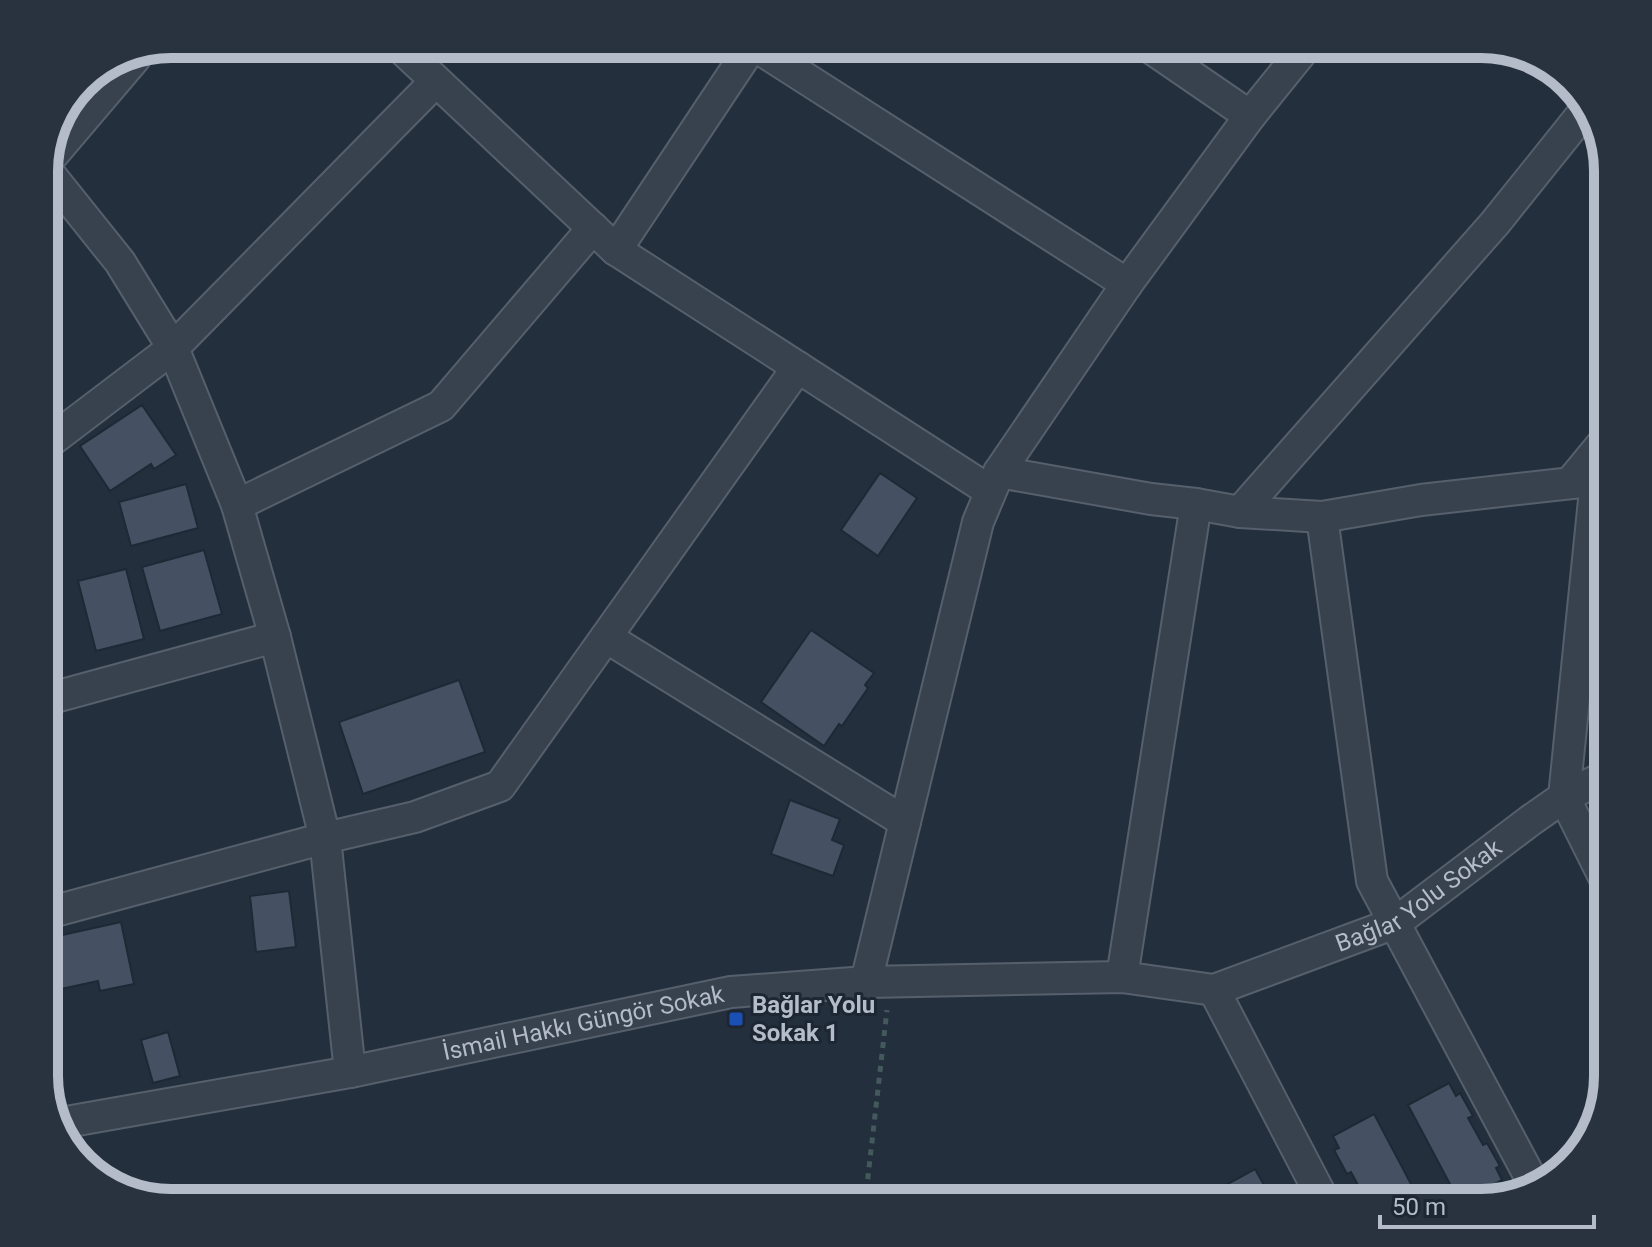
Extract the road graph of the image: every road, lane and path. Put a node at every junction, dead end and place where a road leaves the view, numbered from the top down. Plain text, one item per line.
1 (412, 58) edge
2 (744, 58) edge
3 (775, 58) edge
4 (1165, 58) edge
5 (1297, 58) edge
6 (127, 68) edge
7 (436, 81) junction
8 (1250, 116) junction
9 (1580, 117) edge
10 (61, 145) edge
11 (58, 184) edge
12 (593, 228) junction
13 (616, 250) junction
14 (1127, 284) junction
15 (173, 348) junction
16 (798, 367) junction
17 (58, 435) edge
18 (1592, 481) edge
19 (995, 482) junction
20 (1196, 504) junction
21 (237, 505) junction
22 (1240, 512) junction
23 (1322, 517) junction
24 (275, 637) junction
25 (606, 637) junction
26 (58, 696) edge
27 (1594, 783) edge
28 (1564, 797) junction
29 (905, 822) junction
30 (325, 838) junction
31 (1594, 857) edge
32 (58, 910) edge
33 (1395, 923) junction
34 (1122, 977) junction
35 (878, 982) junction
36 (1214, 990) junction
37 (350, 1072) junction
38 (68, 1122) edge
39 (1530, 1177) edge
40 (866, 1189) edge
41 (1318, 1189) edge

1 - 7 street
2 - 13 street
3 - 14 street
4 - 8 street
5 - 8 street
6 - 10 street
7 - 12 street
7 - 15 street
8 - 14 street
9 - 22 street
11 - 15 street
12 - 13 street
12 - 21 street
13 - 16 street
14 - 19 street
15 - 17 street
15 - 21 street
16 - 19 street
16 - 25 street
18 - 23 street
18 - 28 street
19 - 20 street
19 - 29 street
20 - 22 street
20 - 34 street
21 - 24 street
22 - 23 street
23 - 33 street
24 - 26 street
24 - 30 street
25 - 29 street
25 - 30 street
27 - 28 street, Bağlar Yolu Sokak
28 - 31 street
28 - 33 street, Bağlar Yolu Sokak
29 - 35 street
30 - 32 street
30 - 37 street
33 - 36 street, Bağlar Yolu Sokak
33 - 39 street
34 - 35 street, İsmail Hakkı Güngör Sokak
34 - 36 street, İsmail Hakkı Güngör Sokak
35 - 37 street, İsmail Hakkı Güngör Sokak
35 - 40 path
36 - 41 street
37 - 38 street, İsmail Hakkı Güngör Sokak

